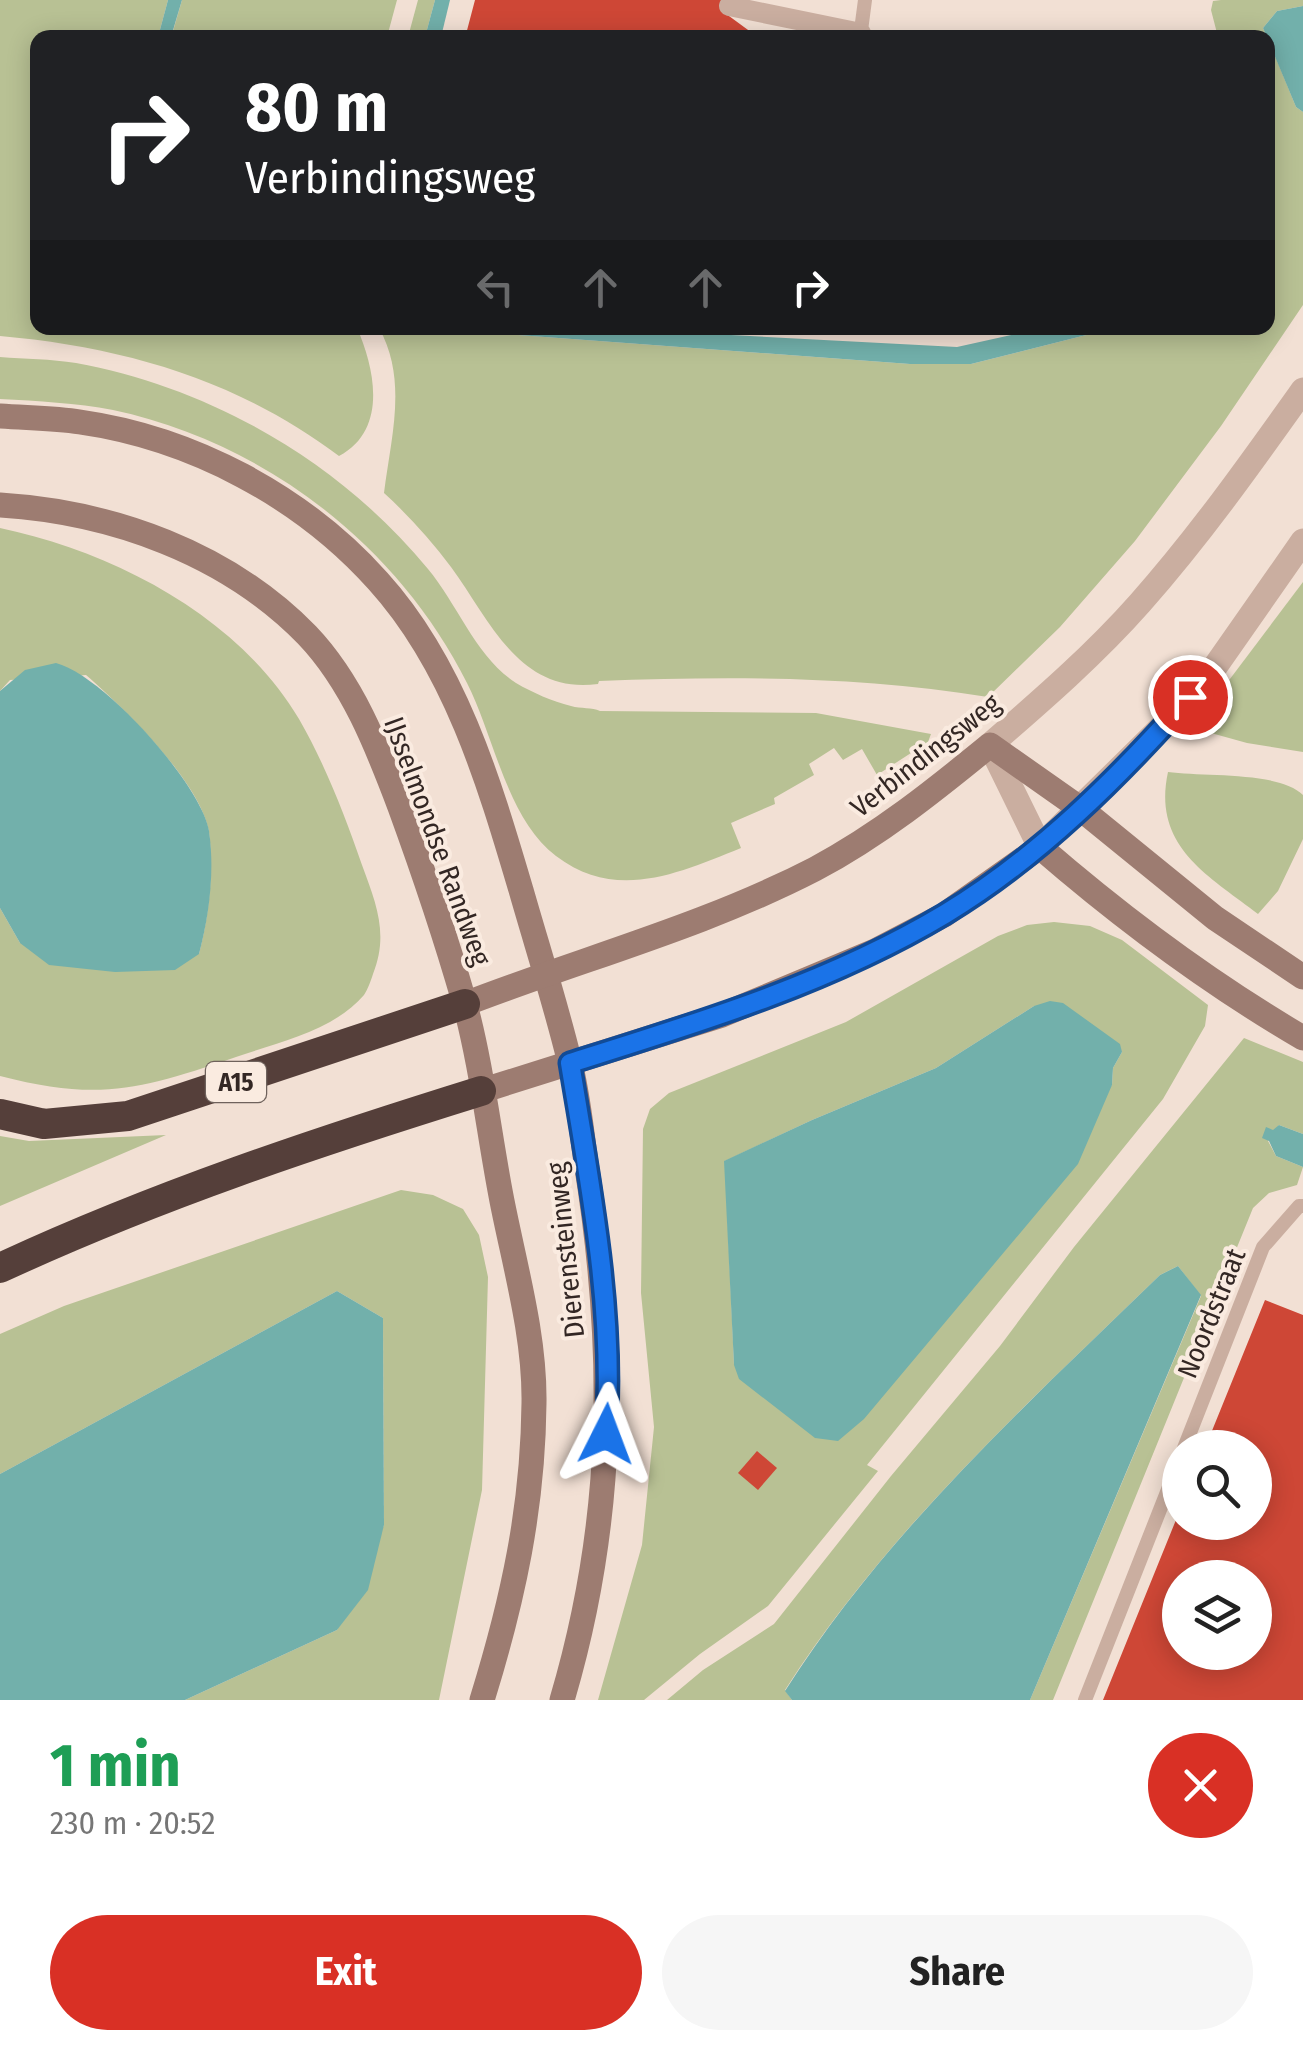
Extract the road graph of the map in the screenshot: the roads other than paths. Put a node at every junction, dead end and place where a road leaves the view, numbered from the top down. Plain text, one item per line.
1 (865, 0) edge
2 (729, 6) dead end
3 (835, 30) edge
4 (862, 30) edge
5 (1303, 390) edge
6 (0, 416) edge
7 (0, 506) edge
8 (1303, 541) edge
9 (990, 745) junction
10 (1081, 809) junction
11 (1040, 847) junction
12 (545, 972) junction
13 (1303, 977) edge
14 (464, 1004) junction
15 (1303, 1038) edge
16 (570, 1063) junction
17 (481, 1091) junction
18 (0, 1114) edge
19 (1301, 1206) edge
20 (0, 1268) edge
21 (1191, 1430) edge
22 (1162, 1504) edge
23 (482, 1700) edge
24 (562, 1700) edge
25 (1085, 1700) edge

1 - 4 lane
2 - 3 street
5 - 9 street, Verbindingsweg
6 - 12 main road, IJsselmondse Randweg
7 - 14 main road, IJsselmondse Randweg
8 - 10 street
9 - 10 main road
9 - 11 street
9 - 12 main road, Verbindingsweg
10 - 11 street
10 - 13 main road
11 - 15 main road
11 - 16 main road
12 - 14 main road, Verbindingsweg
12 - 16 main road, Dierensteinweg
14 - 17 main road, Dierensteinweg
14 - 18 highway, A15
16 - 17 main road
16 - 24 main road, Dierensteinweg
17 - 20 highway
17 - 23 main road, Dierensteinweg
19 - 21 lane, Noordstraat
22 - 25 lane

